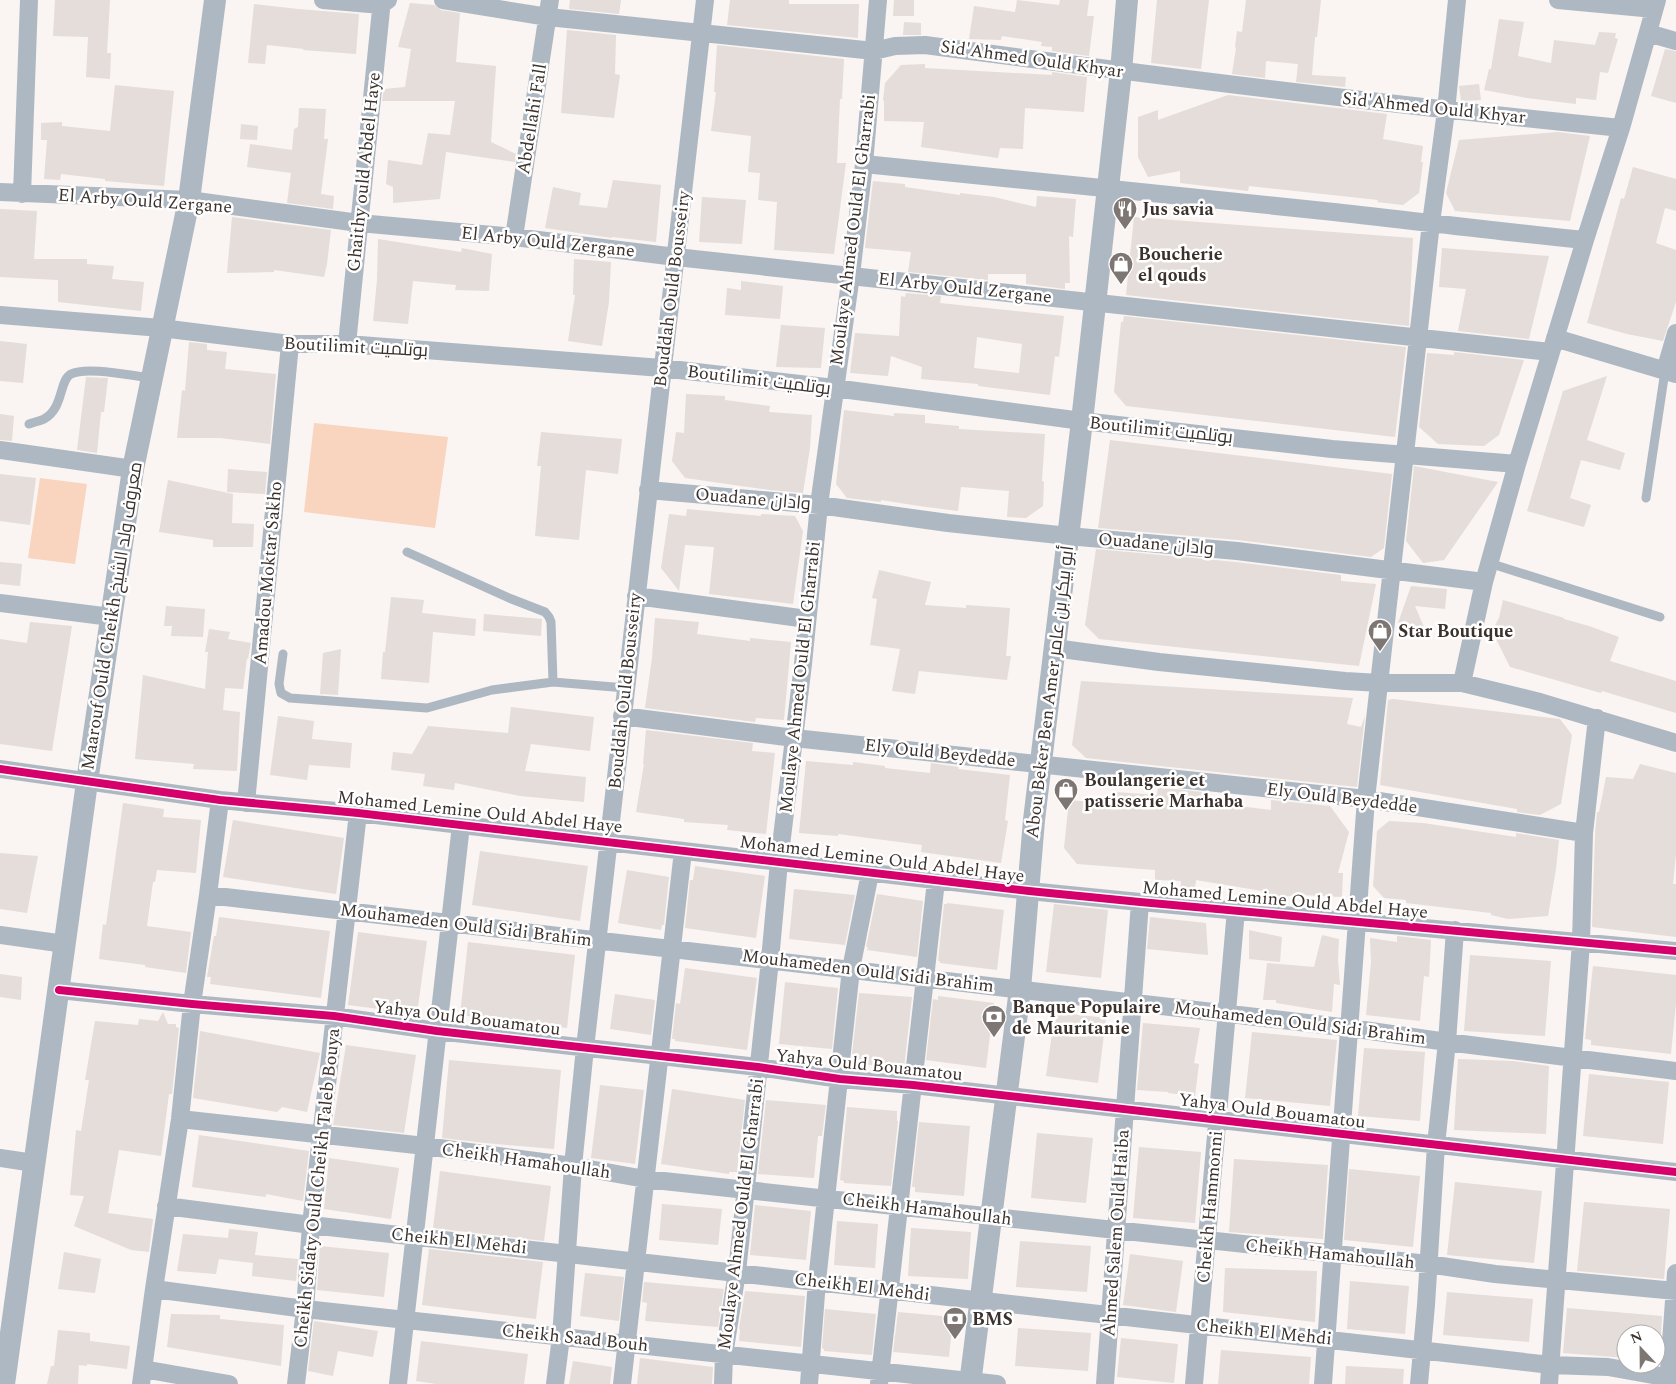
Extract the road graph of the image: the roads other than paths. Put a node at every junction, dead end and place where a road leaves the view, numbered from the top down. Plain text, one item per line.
1 (29, 0) edge
2 (215, 0) edge
3 (323, 0) edge
4 (443, 0) edge
5 (705, 0) edge
6 (878, 0) edge
7 (1127, 0) edge
8 (1457, 0) edge
9 (1558, 0) edge
10 (384, 2) edge
11 (1656, 4) edge
12 (549, 8) edge
13 (1648, 33) junction
14 (702, 34) junction
15 (1676, 42) edge
16 (874, 51) junction
17 (1121, 71) junction
18 (1446, 111) junction
19 (1621, 128) junction
20 (864, 164) junction
21 (1108, 188) junction
22 (0, 192) edge
23 (22, 194) junction
24 (189, 200) junction
25 (360, 223) junction
26 (1431, 223) junction
27 (514, 237) junction
28 (1585, 240) junction
29 (676, 257) junction
30 (851, 275) junction
31 (1095, 302) junction
32 (0, 315) edge
33 (162, 328) junction
34 (1676, 333) edge
35 (1417, 338) junction
36 (290, 344) junction
37 (347, 344) junction
38 (1553, 345) junction
39 (662, 368) junction
40 (1670, 373) edge
41 (152, 378) junction
42 (834, 388) junction
43 (1082, 422) junction
44 (29, 424) dead end
45 (0, 450) edge
46 (1406, 454) junction
47 (1517, 464) junction
48 (133, 469) junction
49 (648, 490) junction
50 (1646, 498) dead end
51 (818, 506) junction
52 (1068, 536) junction
53 (407, 552) dead end
54 (1490, 563) junction
55 (1392, 569) junction
56 (1484, 582) junction
57 (636, 596) junction
58 (0, 603) edge
59 (111, 617) junction
60 (1660, 617) dead end
61 (808, 619) junction
62 (1054, 648) junction
63 (283, 654) dead end
64 (552, 682) junction
65 (1380, 683) junction
66 (1462, 683) junction
67 (626, 688) junction
68 (622, 716) junction
69 (1597, 718) junction
70 (794, 738) junction
71 (1676, 743) edge
72 (1041, 764) junction
73 (0, 769) edge
74 (87, 782) junction
75 (1366, 799) junction
76 (220, 800) junction
77 (246, 802) junction
78 (358, 813) junction
79 (460, 825) junction
80 (1584, 833) junction
81 (608, 842) junction
82 (682, 851) junction
83 (779, 862) junction
84 (870, 873) junction
85 (936, 881) junction
86 (1029, 891) junction
87 (208, 895) junction
88 (1140, 902) junction
89 (1236, 910) junction
90 (347, 911) junction
91 (1358, 922) junction
92 (450, 924) junction
93 (1455, 930) junction
94 (0, 935) edge
95 (597, 941) junction
96 (1581, 942) junction
97 (65, 944) junction
98 (672, 949) junction
99 (1676, 950) edge
100 (770, 960) junction
101 (851, 969) junction
102 (926, 979) junction
103 (1020, 989) junction
104 (59, 990) junction
105 (1134, 1003) junction
106 (192, 1004) junction
107 (1227, 1013) junction
108 (334, 1016) junction
109 (1350, 1028) junction
110 (437, 1031) junction
111 (1447, 1042) junction
112 (585, 1048) junction
113 (659, 1056) junction
114 (1573, 1059) junction
115 (758, 1067) junction
116 (1676, 1071) edge
117 (840, 1079) junction
118 (913, 1085) junction
119 (1005, 1096) junction
120 (1125, 1109) junction
121 (180, 1119) junction
122 (1217, 1120) junction
123 (322, 1134) junction
124 (1342, 1134) junction
125 (1436, 1145) junction
126 (425, 1146) junction
127 (0, 1158) edge
128 (1566, 1160) junction
129 (34, 1163) junction
130 (573, 1166) junction
131 (1676, 1172) edge
132 (645, 1179) junction
133 (745, 1190) junction
134 (826, 1198) junction
135 (166, 1206) junction
136 (900, 1207) junction
137 (991, 1217) junction
138 (311, 1225) junction
139 (1116, 1230) junction
140 (414, 1236) junction
141 (1206, 1240) junction
142 (566, 1254) junction
143 (1333, 1254) junction
144 (635, 1261) junction
145 (1428, 1264) junction
146 (737, 1272) junction
147 (1676, 1273) edge
148 (1557, 1278) junction
149 (817, 1281) junction
150 (154, 1289) junction
151 (890, 1290) junction
152 (1675, 1291) edge
153 (980, 1300) junction
154 (305, 1309) junction
155 (7, 1312) edge
156 (1110, 1315) junction
157 (405, 1320) junction
158 (1199, 1325) junction
159 (561, 1337) junction
160 (1327, 1339) junction
161 (626, 1344) junction
162 (1422, 1350) junction
163 (724, 1355) junction
164 (811, 1364) junction
165 (1551, 1365) junction
166 (142, 1376) edge
167 (880, 1378) edge
168 (1671, 1380) edge
169 (970, 1383) edge
170 (4, 1384) edge
171 (229, 1384) edge
172 (296, 1384) edge
173 (398, 1384) edge
174 (555, 1384) edge
175 (622, 1384) edge
176 (723, 1384) edge
177 (809, 1384) edge
178 (997, 1384) edge
179 (1104, 1384) edge
180 (1194, 1384) edge
181 (1323, 1384) edge
182 (1419, 1384) edge
183 (1549, 1384) edge

1 - 23 street
2 - 24 street, Maarouf Ould Cheikh معروف ولد الشيخ
3 - 10 street
4 - 12 street, Sid'Ahmed Ould Khyar
5 - 14 street, Bouddah Ould Bousseiry
6 - 16 street, Moulaye Ahmed Ould El Gharrabi
7 - 17 street, Abou Beker Ben Amer أبو بيكر بن عامر
8 - 18 street
9 - 11 street
10 - 25 street, Ghaithy ould Abdel Haye
11 - 13 street
12 - 14 street, Sid'Ahmed Ould Khyar
12 - 27 street, Abdellahi Fall
13 - 15 street
13 - 19 street
14 - 16 street, Sid'Ahmed Ould Khyar
14 - 29 street, Bouddah Ould Bousseiry
16 - 17 street, Sid'Ahmed Ould Khyar
16 - 20 street, Moulaye Ahmed Ould El Gharrabi
17 - 18 street, Sid'Ahmed Ould Khyar
17 - 21 street, Abou Beker Ben Amer أبو بيكر بن عامر
18 - 19 street, Sid'Ahmed Ould Khyar
18 - 26 street
19 - 28 street
20 - 21 street
20 - 30 street, Moulaye Ahmed Ould El Gharrabi
21 - 26 street
21 - 31 street, Abou Beker Ben Amer أبو بيكر بن عامر
22 - 23 street, El Arby Ould Zergane
23 - 24 street, El Arby Ould Zergane
24 - 25 street, El Arby Ould Zergane
24 - 33 street, Maarouf Ould Cheikh معروف ولد الشيخ
25 - 27 street, El Arby Ould Zergane
25 - 37 street, Ghaithy ould Abdel Haye
26 - 28 street
26 - 35 street
27 - 29 street, El Arby Ould Zergane
28 - 38 street
29 - 30 street, El Arby Ould Zergane
29 - 39 street, Bouddah Ould Bousseiry
30 - 31 street, El Arby Ould Zergane
30 - 42 street, Moulaye Ahmed Ould El Gharrabi
31 - 35 street, El Arby Ould Zergane
31 - 43 street, Abou Beker Ben Amer أبو بيكر بن عامر
32 - 33 street, Boutilimit بوتلميت
33 - 36 street, Boutilimit بوتلميت
33 - 41 street, Maarouf Ould Cheikh معروف ولد الشيخ
34 - 40 street
35 - 38 street, El Arby Ould Zergane
35 - 46 street
36 - 37 street, Boutilimit بوتلميت
36 - 77 street, Amadou Moktar Sakho
37 - 39 street, Boutilimit بوتلميت
38 - 40 street, El Arby Ould Zergane
38 - 47 street
39 - 42 street, Boutilimit بوتلميت
39 - 49 street, Bouddah Ould Bousseiry
40 - 50 lane
41 - 44 lane
41 - 48 street, Maarouf Ould Cheikh معروف ولد الشيخ
42 - 43 street, Boutilimit بوتلميت
42 - 51 street, Moulaye Ahmed Ould El Gharrabi
43 - 46 street, Boutilimit بوتلميت
43 - 52 street, Abou Beker Ben Amer أبو بيكر بن عامر
45 - 48 street
46 - 47 street, Boutilimit بوتلميت
46 - 55 street
47 - 54 street
48 - 59 street, Maarouf Ould Cheikh معروف ولد الشيخ
49 - 51 street, Ouadane وادان
49 - 57 street, Bouddah Ould Bousseiry
51 - 52 street, Ouadane وادان
51 - 61 street, Moulaye Ahmed Ould El Gharrabi
52 - 55 street, Ouadane وادان
52 - 62 street, Abou Beker Ben Amer أبو بيكر بن عامر
53 - 64 lane
54 - 56 street
54 - 60 lane
55 - 56 street, Ouadane وادان
55 - 65 street
56 - 66 street
57 - 61 street
57 - 67 street, Bouddah Ould Bousseiry
58 - 59 street
59 - 74 street, Maarouf Ould Cheikh معروف ولد الشيخ
61 - 70 street, Moulaye Ahmed Ould El Gharrabi
62 - 65 street
62 - 72 street, Abou Beker Ben Amer أبو بيكر بن عامر
63 - 64 lane
64 - 67 lane
65 - 66 street
65 - 75 street
66 - 69 street
67 - 68 street, Bouddah Ould Bousseiry
68 - 70 street, Ely Ould Beydedde
68 - 81 street, Bouddah Ould Bousseiry
69 - 71 street
69 - 80 street
70 - 72 street, Ely Ould Beydedde
70 - 83 street, Moulaye Ahmed Ould El Gharrabi
72 - 75 street, Ely Ould Beydedde
72 - 86 street, Abou Beker Ben Amer أبو بيكر بن عامر
73 - 74 street
74 - 76 street, Mohamed Lemine Ould Abdel Haye
74 - 97 street, Maarouf Ould Cheikh معروف ولد الشيخ
75 - 80 street, Ely Ould Beydedde
75 - 91 street
76 - 77 street, Mohamed Lemine Ould Abdel Haye
76 - 87 street
77 - 78 street, Mohamed Lemine Ould Abdel Haye
78 - 79 street, Mohamed Lemine Ould Abdel Haye
78 - 90 street, Cheikh Sidaty Ould Cheikh Taleb Bouya
79 - 81 street, Mohamed Lemine Ould Abdel Haye
79 - 92 street
80 - 96 street
81 - 82 street, Mohamed Lemine Ould Abdel Haye
81 - 95 street, Bouddah Ould Bousseiry
82 - 83 street, Mohamed Lemine Ould Abdel Haye
82 - 98 street
83 - 84 street, Mohamed Lemine Ould Abdel Haye
83 - 100 street, Moulaye Ahmed Ould El Gharrabi
84 - 85 street, Mohamed Lemine Ould Abdel Haye
84 - 101 street
85 - 86 street, Mohamed Lemine Ould Abdel Haye
85 - 102 street
86 - 88 street, Mohamed Lemine Ould Abdel Haye
86 - 103 street, Abou Beker Ben Amer أبو بيكر بن عامر
87 - 90 street, Mouhameden Ould Sidi Brahim
87 - 106 street
88 - 89 street, Mohamed Lemine Ould Abdel Haye
88 - 105 street, Ahmed Salem Ould Haiba
89 - 91 street, Mohamed Lemine Ould Abdel Haye
89 - 107 street, Cheikh Hammonni
90 - 92 street, Mouhameden Ould Sidi Brahim
90 - 108 street, Cheikh Sidaty Ould Cheikh Taleb Bouya
91 - 93 street, Mohamed Lemine Ould Abdel Haye
91 - 109 street
92 - 95 street, Mouhameden Ould Sidi Brahim
92 - 110 street
93 - 96 street, Mohamed Lemine Ould Abdel Haye
93 - 111 street
94 - 97 street
95 - 98 street, Mouhameden Ould Sidi Brahim
95 - 112 street, Bouddah Ould Bousseiry
96 - 99 street, Mohamed Lemine Ould Abdel Haye
96 - 114 street
97 - 104 street, Maarouf Ould Cheikh معروف ولد الشيخ
98 - 100 street, Mouhameden Ould Sidi Brahim
98 - 113 street
100 - 101 street, Mouhameden Ould Sidi Brahim
100 - 115 street, Moulaye Ahmed Ould El Gharrabi
101 - 102 street, Mouhameden Ould Sidi Brahim
101 - 117 street
102 - 103 street, Mouhameden Ould Sidi Brahim
102 - 118 street
103 - 105 street, Mouhameden Ould Sidi Brahim
103 - 119 street, Abou Beker Ben Amer أبو بيكر بن عامر
104 - 106 street, Yahya Ould Bouamatou
104 - 129 street, Maarouf Ould Cheikh معروف ولد الشيخ
105 - 107 street, Mouhameden Ould Sidi Brahim
105 - 120 street, Ahmed Salem Ould Haiba
106 - 108 street, Yahya Ould Bouamatou
106 - 121 street
107 - 109 street, Mouhameden Ould Sidi Brahim
107 - 122 street, Cheikh Hammonni
108 - 110 street, Yahya Ould Bouamatou
108 - 123 street, Cheikh Sidaty Ould Cheikh Taleb Bouya
109 - 111 street, Mouhameden Ould Sidi Brahim
109 - 124 street
110 - 112 street, Yahya Ould Bouamatou
110 - 126 street
111 - 114 street, Mouhameden Ould Sidi Brahim
111 - 125 street
112 - 113 street, Yahya Ould Bouamatou
112 - 130 street, Bouddah Ould Bousseiry
113 - 115 street, Yahya Ould Bouamatou
113 - 132 street
114 - 116 street, Mouhameden Ould Sidi Brahim
114 - 128 street
115 - 117 street, Yahya Ould Bouamatou
115 - 133 street, Moulaye Ahmed Ould El Gharrabi
117 - 118 street, Yahya Ould Bouamatou
117 - 134 street
118 - 119 street, Yahya Ould Bouamatou
118 - 136 street
119 - 120 street, Yahya Ould Bouamatou
119 - 137 street, Abou Beker Ben Amer أبو بيكر بن عامر
120 - 122 street, Yahya Ould Bouamatou
120 - 139 street, Ahmed Salem Ould Haiba
121 - 123 street, Cheikh Hamahoullah
121 - 135 street
122 - 124 street, Yahya Ould Bouamatou
122 - 141 street, Cheikh Hammonni
123 - 126 street, Cheikh Hamahoullah
123 - 138 street, Cheikh Sidaty Ould Cheikh Taleb Bouya
124 - 125 street, Yahya Ould Bouamatou
124 - 143 street
125 - 128 street, Yahya Ould Bouamatou
125 - 145 street
126 - 130 street, Cheikh Hamahoullah
126 - 140 street
127 - 129 street
128 - 131 street, Yahya Ould Bouamatou
128 - 148 street
129 - 155 street, Maarouf Ould Cheikh معروف ولد الشيخ
130 - 132 street, Cheikh Hamahoullah
130 - 142 street, Bouddah Ould Bousseiry
132 - 133 street, Cheikh Hamahoullah
132 - 144 street
133 - 134 street, Cheikh Hamahoullah
133 - 146 street, Moulaye Ahmed Ould El Gharrabi
134 - 136 street, Cheikh Hamahoullah
134 - 149 street
135 - 138 street, Cheikh El Mehdi
135 - 150 street
136 - 137 street, Cheikh Hamahoullah
136 - 151 street
137 - 139 street, Cheikh Hamahoullah
137 - 153 street, Abou Beker Ben Amer أبو بيكر بن عامر
138 - 140 street, Cheikh El Mehdi
138 - 154 street, Cheikh Sidaty Ould Cheikh Taleb Bouya
139 - 141 street, Cheikh Hamahoullah
139 - 156 street, Ahmed Salem Ould Haiba
140 - 142 street, Cheikh El Mehdi
140 - 157 street
141 - 143 street, Cheikh Hamahoullah
141 - 158 street, Cheikh Hammonni
142 - 144 street, Cheikh El Mehdi
142 - 159 street, Bouddah Ould Bousseiry
143 - 145 street, Cheikh Hamahoullah
143 - 160 street
144 - 146 street, Cheikh El Mehdi
144 - 161 street
145 - 148 street, Cheikh Hamahoullah
145 - 162 street
146 - 149 street, Cheikh El Mehdi
146 - 163 street, Moulaye Ahmed Ould El Gharrabi
147 - 152 street
148 - 152 street, Cheikh Hamahoullah
148 - 165 street
149 - 151 street, Cheikh El Mehdi
149 - 164 street
150 - 154 street, Cheikh Saad Bouh
150 - 166 street
151 - 153 street, Cheikh El Mehdi
151 - 167 street
152 - 168 street
153 - 156 street, Cheikh El Mehdi
153 - 169 street, Abou Beker Ben Amer أبو بيكر بن عامر
154 - 157 street, Cheikh Saad Bouh
154 - 172 street, Cheikh Sidaty Ould Cheikh Taleb Bouya
155 - 170 street, Maarouf Ould Cheikh معروف ولد الشيخ
156 - 158 street, Cheikh El Mehdi
156 - 179 street, Ahmed Salem Ould Haiba
157 - 159 street, Cheikh Saad Bouh
157 - 173 street
158 - 160 street, Cheikh El Mehdi
158 - 180 street, Cheikh Hammonni
159 - 161 street, Cheikh Saad Bouh
159 - 174 street, Bouddah Ould Bousseiry
160 - 162 street, Cheikh El Mehdi
160 - 181 street
161 - 163 street, Cheikh Saad Bouh
161 - 175 street
162 - 165 street, Cheikh El Mehdi
162 - 182 street
163 - 164 street, Cheikh Saad Bouh
163 - 176 street, Moulaye Ahmed Ould El Gharrabi
164 - 167 street, Cheikh Saad Bouh
164 - 177 street
165 - 168 street, Cheikh El Mehdi
165 - 183 street
166 - 171 street
167 - 169 street, Cheikh Saad Bouh
169 - 178 street, Cheikh Saad Bouh

